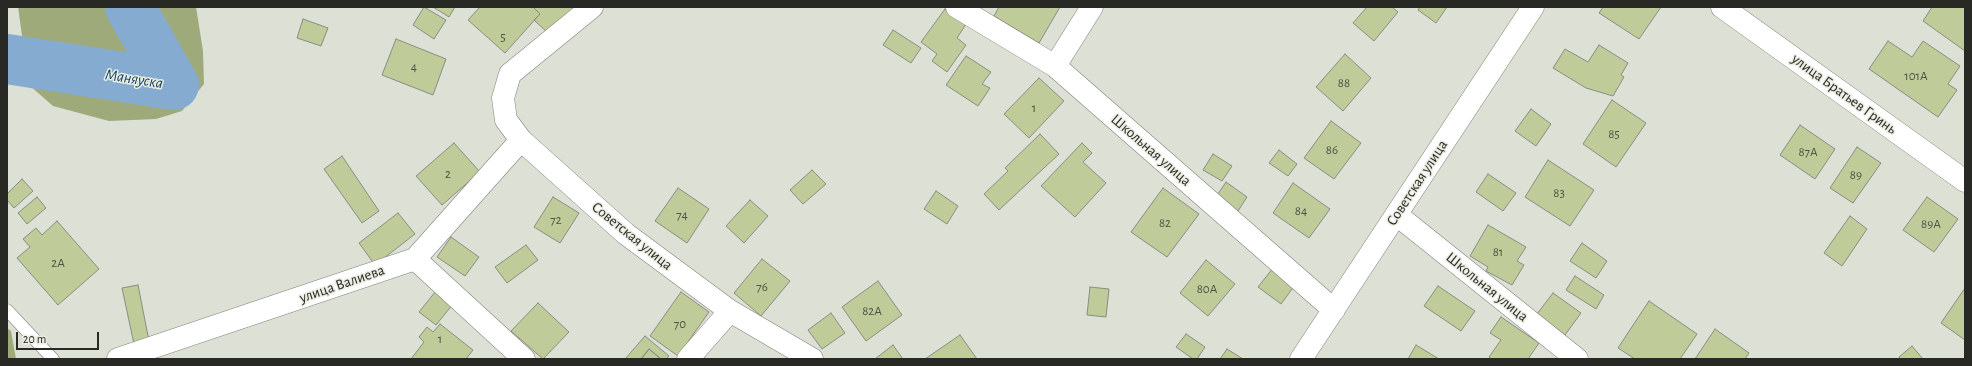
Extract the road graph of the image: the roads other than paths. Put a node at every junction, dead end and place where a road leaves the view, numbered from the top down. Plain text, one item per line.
1 (592, 7) edge
2 (957, 7) edge
3 (1092, 7) edge
4 (1533, 7) edge
5 (1722, 7) edge
6 (1055, 66) junction
7 (521, 140) junction
8 (1965, 181) edge
9 (1397, 215) junction
10 (415, 260) junction
11 (7, 310) edge
12 (1334, 310) junction
13 (730, 311) junction
14 (53, 359) edge
15 (118, 359) edge
16 (524, 359) edge
17 (688, 359) edge
18 (812, 359) edge
19 (1301, 359) edge
20 (1577, 359) edge

1 - 7 street, Советская улица
2 - 6 street, Школьная улица
3 - 6 street
4 - 9 street, Советская улица
5 - 8 street, улица Братьев Гринь
6 - 12 street, Школьная улица
7 - 10 street
7 - 13 street, Советская улица
9 - 12 street, Советская улица
9 - 20 street, Школьная улица
10 - 15 street, улица Валиева
10 - 16 street
11 - 14 lane
12 - 19 street, Советская улица
13 - 17 street
13 - 18 street, Советская улица

